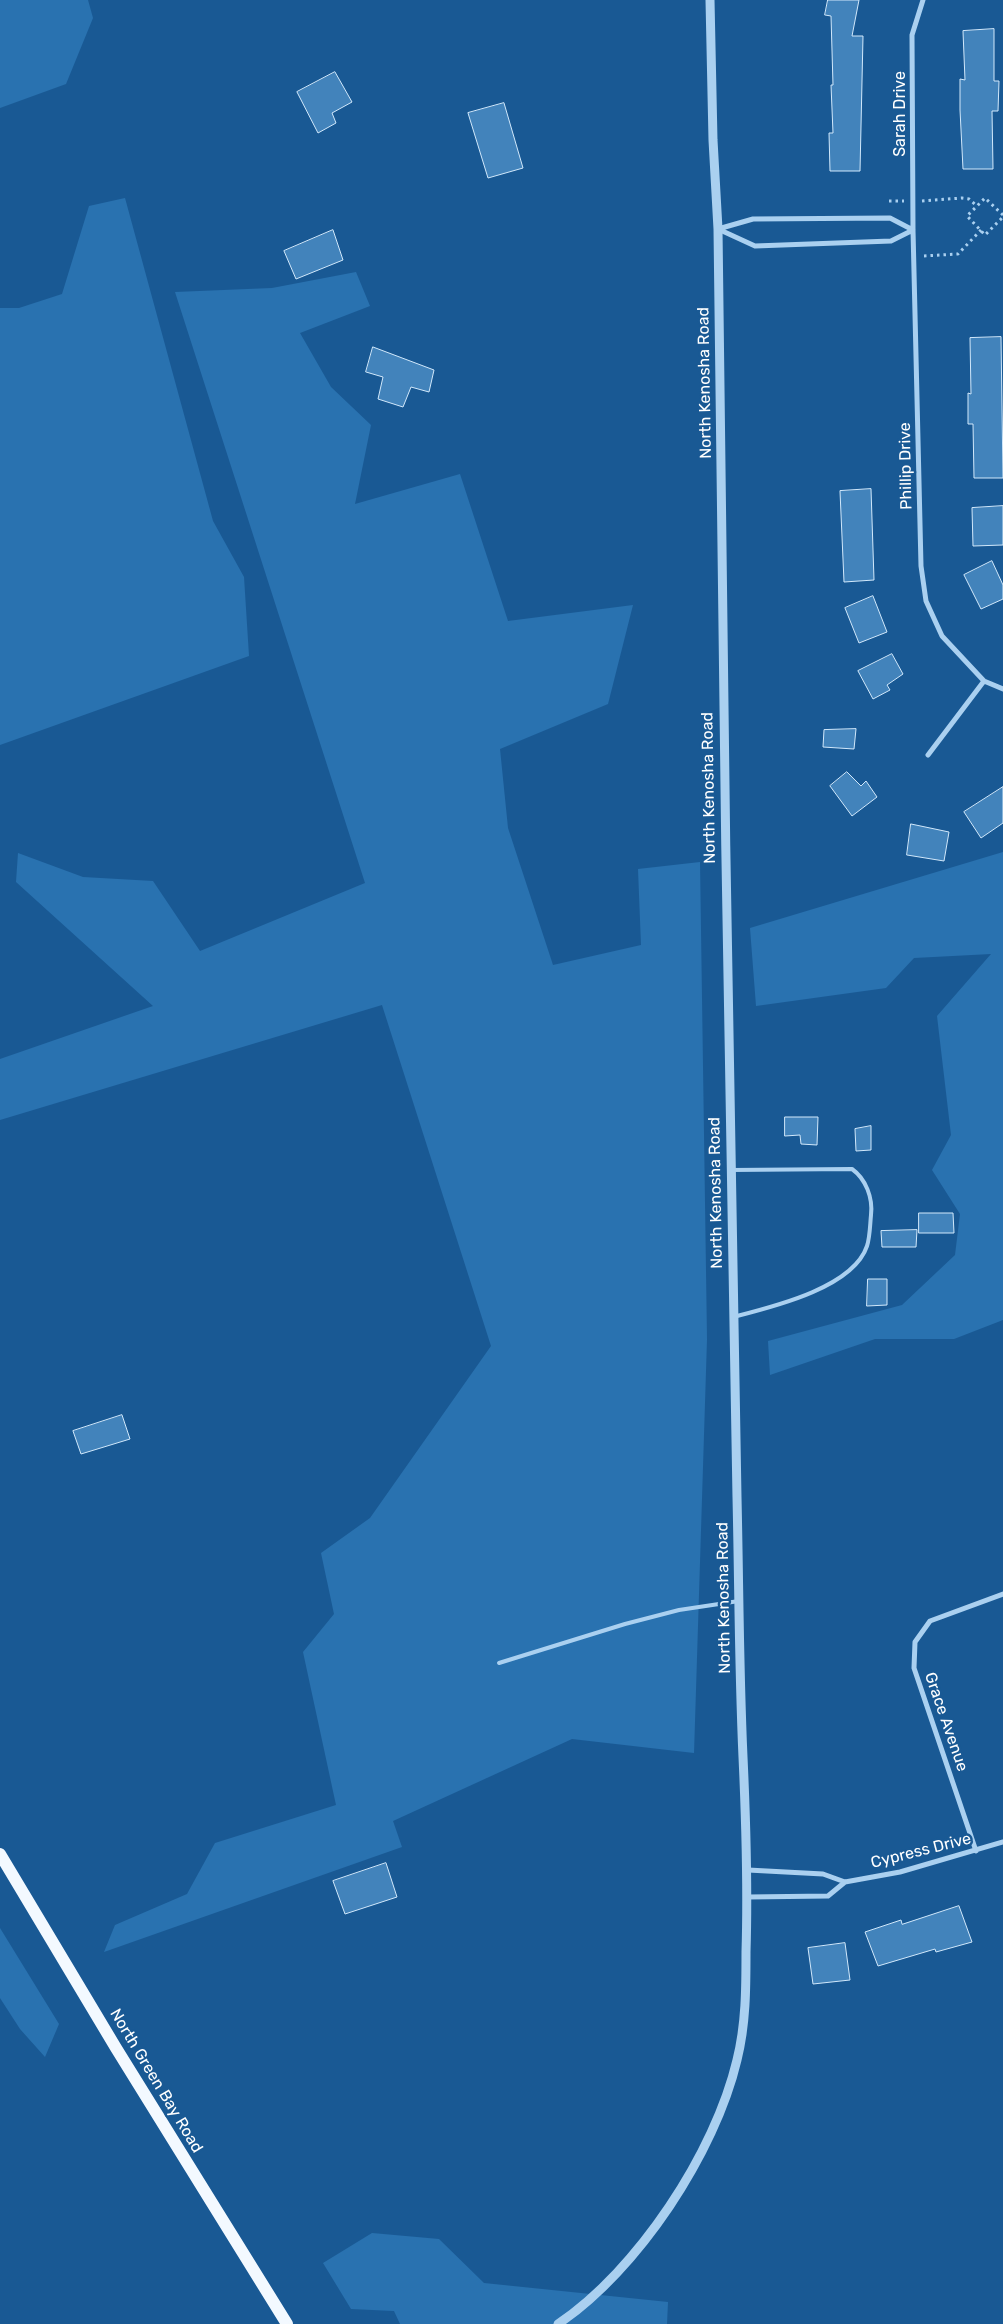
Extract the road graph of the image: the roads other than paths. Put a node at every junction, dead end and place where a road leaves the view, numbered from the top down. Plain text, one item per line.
1 (710, 0) edge
2 (923, 0) edge
3 (718, 229) junction
4 (913, 230) junction
5 (984, 681) junction
6 (1003, 688) edge
7 (928, 755) dead end
8 (731, 1170) junction
9 (733, 1317) junction
10 (1003, 1594) edge
11 (739, 1601) junction
12 (499, 1663) dead end
13 (1003, 1842) edge
14 (976, 1851) junction
15 (0, 1854) edge
16 (748, 1870) junction
17 (845, 1882) junction
18 (748, 1897) junction
19 (287, 2324) edge
20 (558, 2324) edge

1 - 3 street, North Kenosha Road
2 - 4 street, Sarah Drive
3 - 4 street
3 - 4 street
3 - 8 street, North Kenosha Road
4 - 5 street, Phillip Drive
5 - 6 street, Phillip Drive
5 - 7 street
8 - 9 street, North Kenosha Road
8 - 9 lane
9 - 11 street, North Kenosha Road
10 - 14 street, Grace Avenue
11 - 12 lane
11 - 16 street, North Kenosha Road
13 - 14 street, Cypress Drive
14 - 17 street, Cypress Drive
15 - 19 main road, North Green Bay Road
16 - 17 street, Cypress Drive
16 - 18 street, North Kenosha Road
17 - 18 street, Cypress Drive
18 - 20 street, North Kenosha Road

